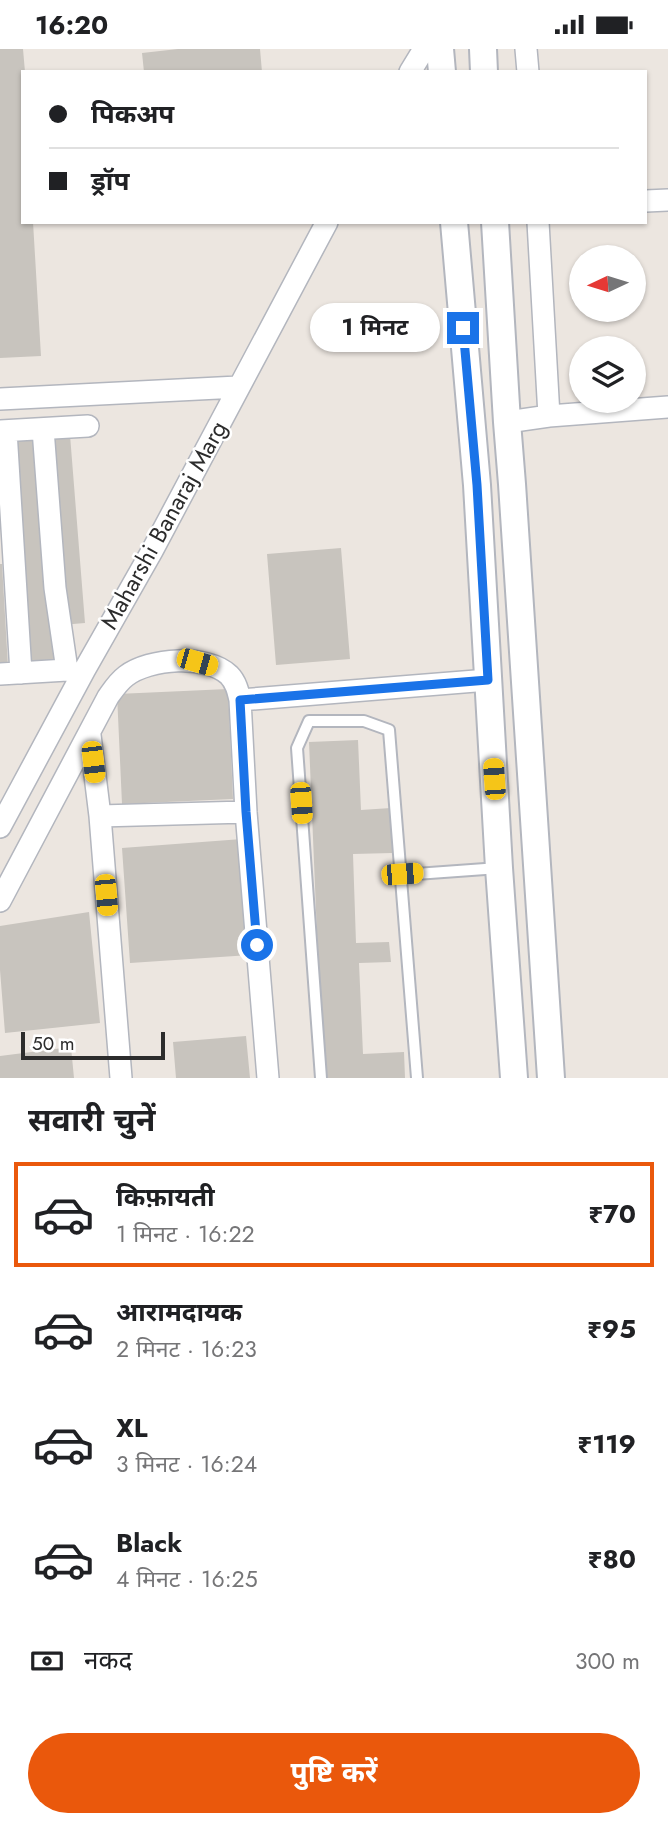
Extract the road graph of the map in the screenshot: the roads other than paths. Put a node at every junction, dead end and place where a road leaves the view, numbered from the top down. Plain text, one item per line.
1 (424, 49) edge
2 (440, 49) edge
3 (482, 49) edge
4 (526, 49) edge
5 (411, 70) edge
6 (442, 70) edge
7 (484, 70) edge
8 (528, 70) edge
9 (668, 200) edge
10 (647, 201) edge
11 (326, 224) edge
12 (454, 224) edge
13 (495, 224) edge
14 (538, 224) edge
15 (238, 387) junction
16 (0, 399) edge
17 (668, 407) edge
18 (549, 416) junction
19 (507, 422) junction
20 (88, 426) dead end
21 (43, 429) junction
22 (3, 431) edge
23 (11, 674) edge
24 (488, 680) junction
25 (240, 700) junction
26 (90, 735) junction
27 (246, 812) junction
28 (100, 816) junction
29 (0, 827) edge
30 (499, 868) junction
31 (402, 874) junction
32 (0, 901) edge
33 (121, 1078) edge
34 (268, 1078) edge
35 (321, 1078) edge
36 (417, 1078) edge
37 (514, 1078) edge
38 (551, 1078) edge

1 - 5 street
2 - 6 street
3 - 7 street
4 - 8 street
9 - 10 street
11 - 15 street, Maharshi Banaraj Marg
12 - 24 street
13 - 19 street
14 - 18 street
15 - 16 street
15 - 29 street, Maharshi Banaraj Marg
17 - 18 street
18 - 19 street
19 - 38 street
20 - 21 street
21 - 22 street
21 - 23 street
22 - 23 street
24 - 25 street
24 - 30 street
25 - 26 street
25 - 27 street
26 - 28 street
26 - 32 street
27 - 28 street
27 - 34 street
28 - 33 street
30 - 31 lane
30 - 37 street
31 - 35 lane
31 - 36 lane

